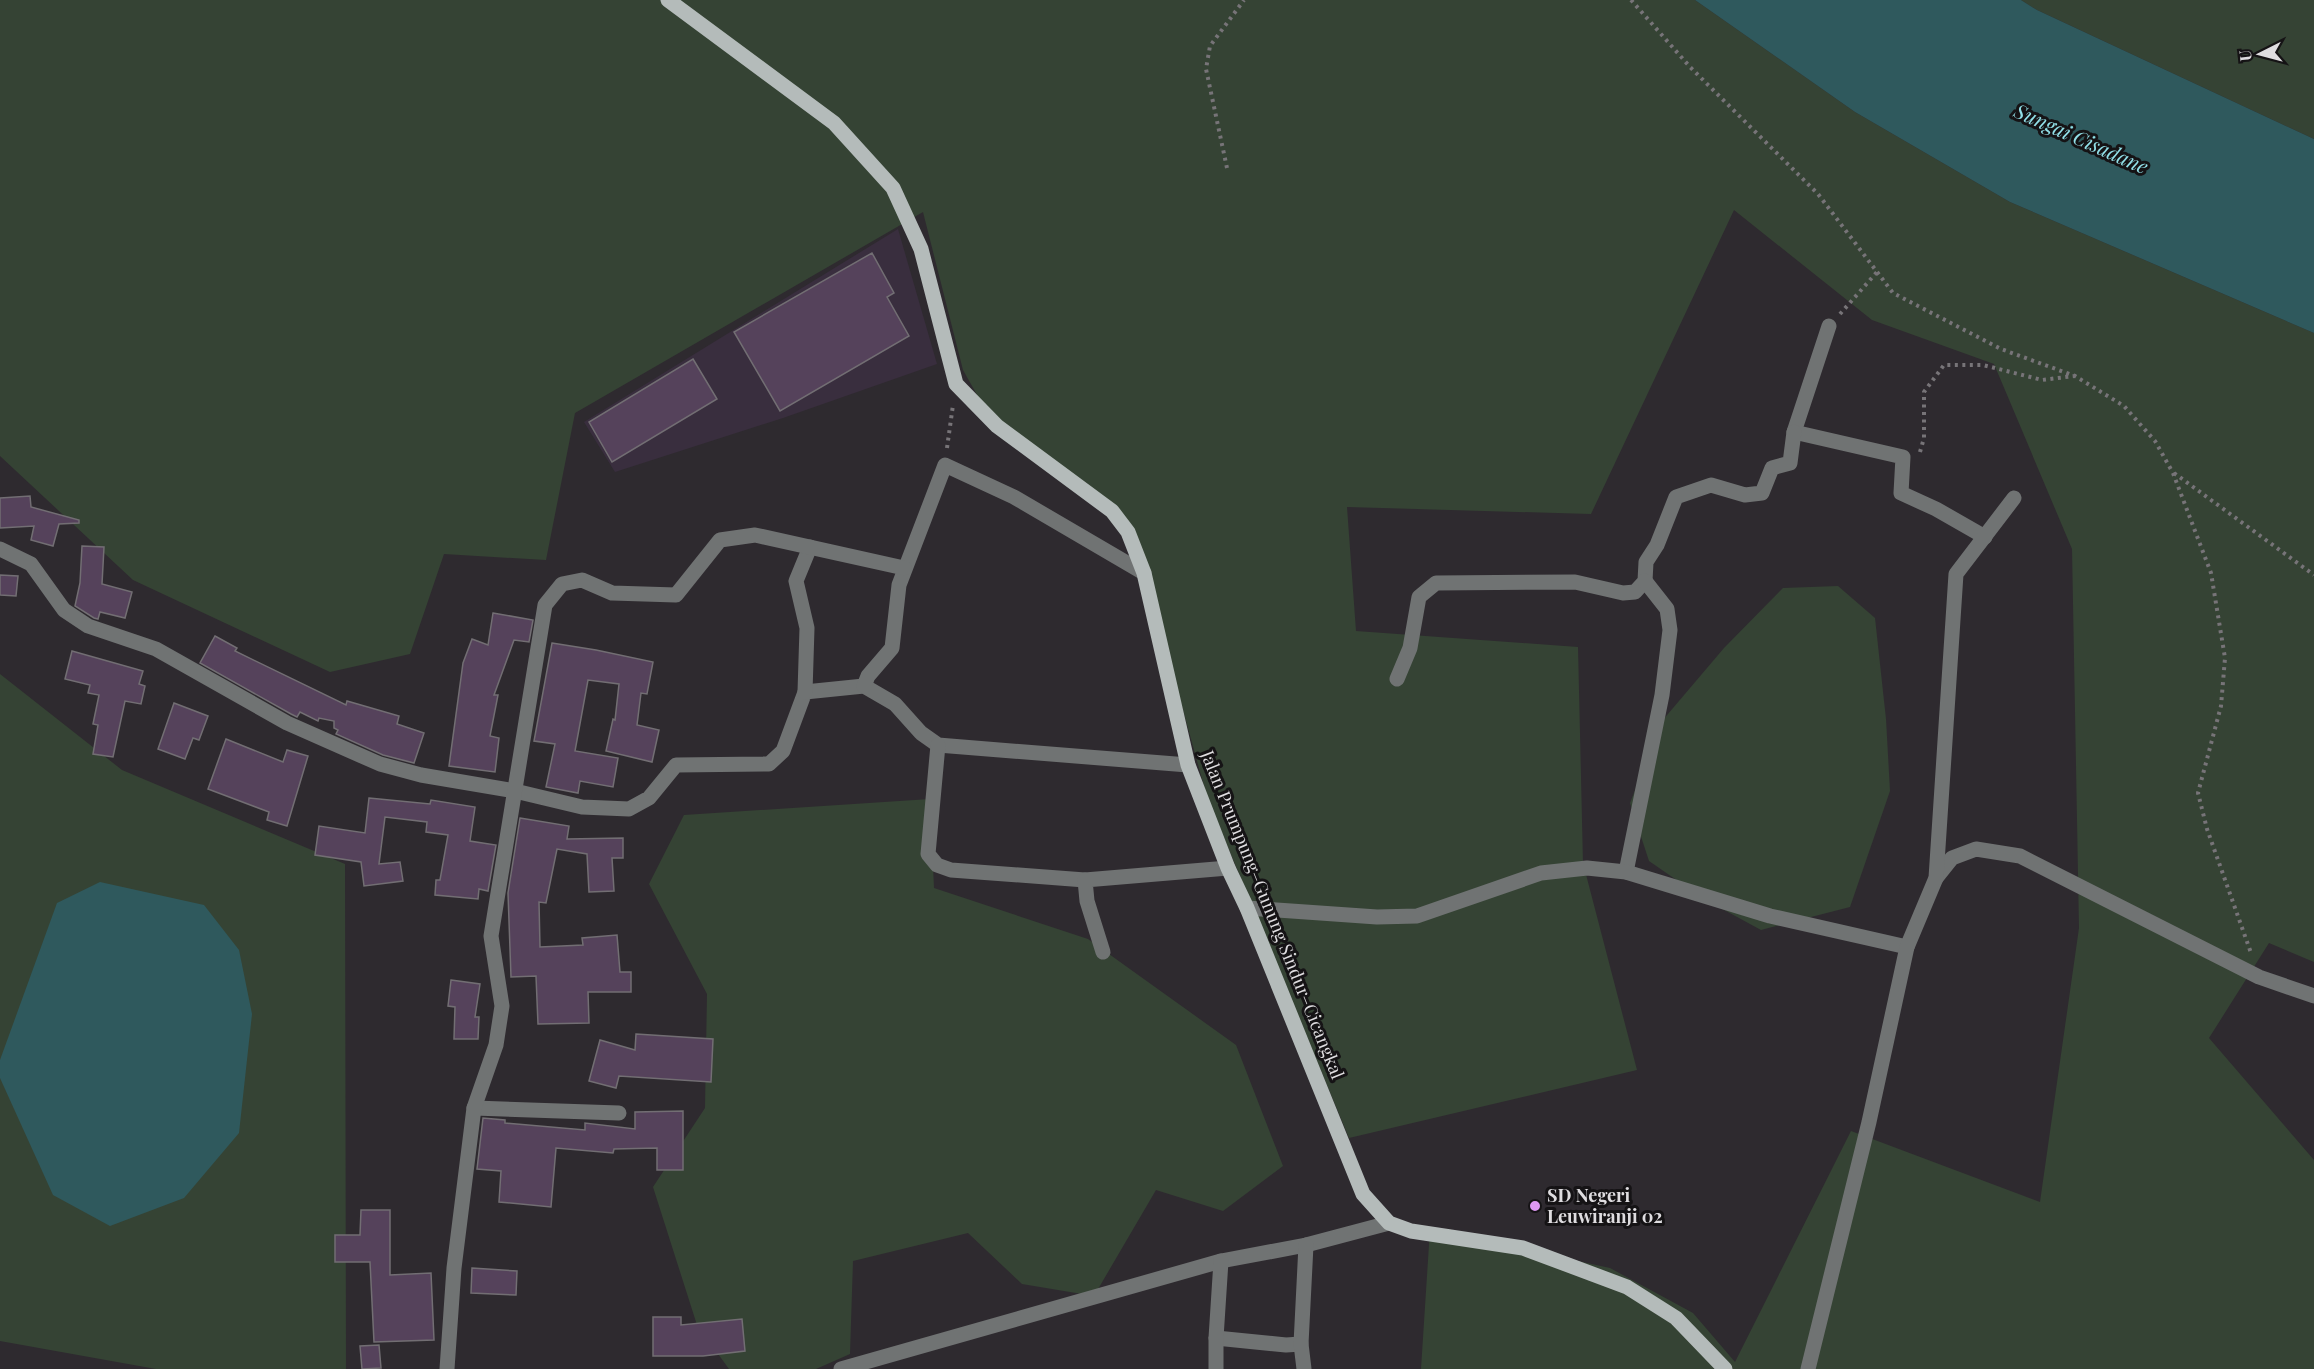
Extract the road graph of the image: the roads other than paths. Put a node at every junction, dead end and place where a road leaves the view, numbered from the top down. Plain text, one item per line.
1 (668, 0) edge
2 (1829, 326) road end
3 (1794, 432) junction
4 (2014, 498) dead end
5 (1984, 537) junction
6 (810, 547) junction
7 (0, 549) edge
8 (904, 568) junction
9 (1144, 573) junction
10 (1645, 581) junction
11 (1397, 679) dead end
12 (864, 686) junction
13 (805, 692) junction
14 (938, 745) junction
15 (1188, 765) junction
16 (515, 791) junction
17 (1228, 868) junction
18 (1626, 872) junction
19 (1936, 878) junction
20 (1085, 880) junction
21 (1247, 908) junction
22 (1907, 947) junction
23 (1103, 952) dead end
24 (2314, 996) edge
25 (474, 1108) junction
26 (618, 1113) dead end
27 (1389, 1223) junction
28 (1306, 1245) junction
29 (1221, 1261) junction
30 (1215, 1338) junction
31 (1301, 1344) junction
32 (447, 1369) edge
33 (841, 1369) edge
34 (1216, 1369) edge
35 (1304, 1369) edge
36 (1725, 1369) edge
37 (1808, 1369) edge

1 - 9 main road, Jalan Prumpung–Gunung Sindur–Cicangkal
2 - 3 street
3 - 5 street
3 - 10 street
4 - 5 street
5 - 19 street
6 - 8 street
6 - 13 street
6 - 16 street
7 - 16 street
8 - 9 street
8 - 12 street
9 - 15 main road, Jalan Prumpung–Gunung Sindur–Cicangkal
10 - 11 street
10 - 18 street
12 - 13 street
12 - 14 street
13 - 16 street
14 - 15 street
14 - 20 street
15 - 17 main road, Jalan Prumpung–Gunung Sindur–Cicangkal
16 - 25 street
17 - 20 street
17 - 21 main road, Jalan Prumpung–Gunung Sindur–Cicangkal
18 - 21 street
18 - 22 street
19 - 22 street
19 - 24 street
20 - 23 street
21 - 27 main road, Jalan Prumpung–Gunung Sindur–Cicangkal
22 - 37 street
25 - 26 street
25 - 32 street
27 - 28 street
27 - 36 main road
28 - 29 street
28 - 31 street
29 - 30 street
29 - 33 street
30 - 31 street
30 - 34 street
31 - 35 street

